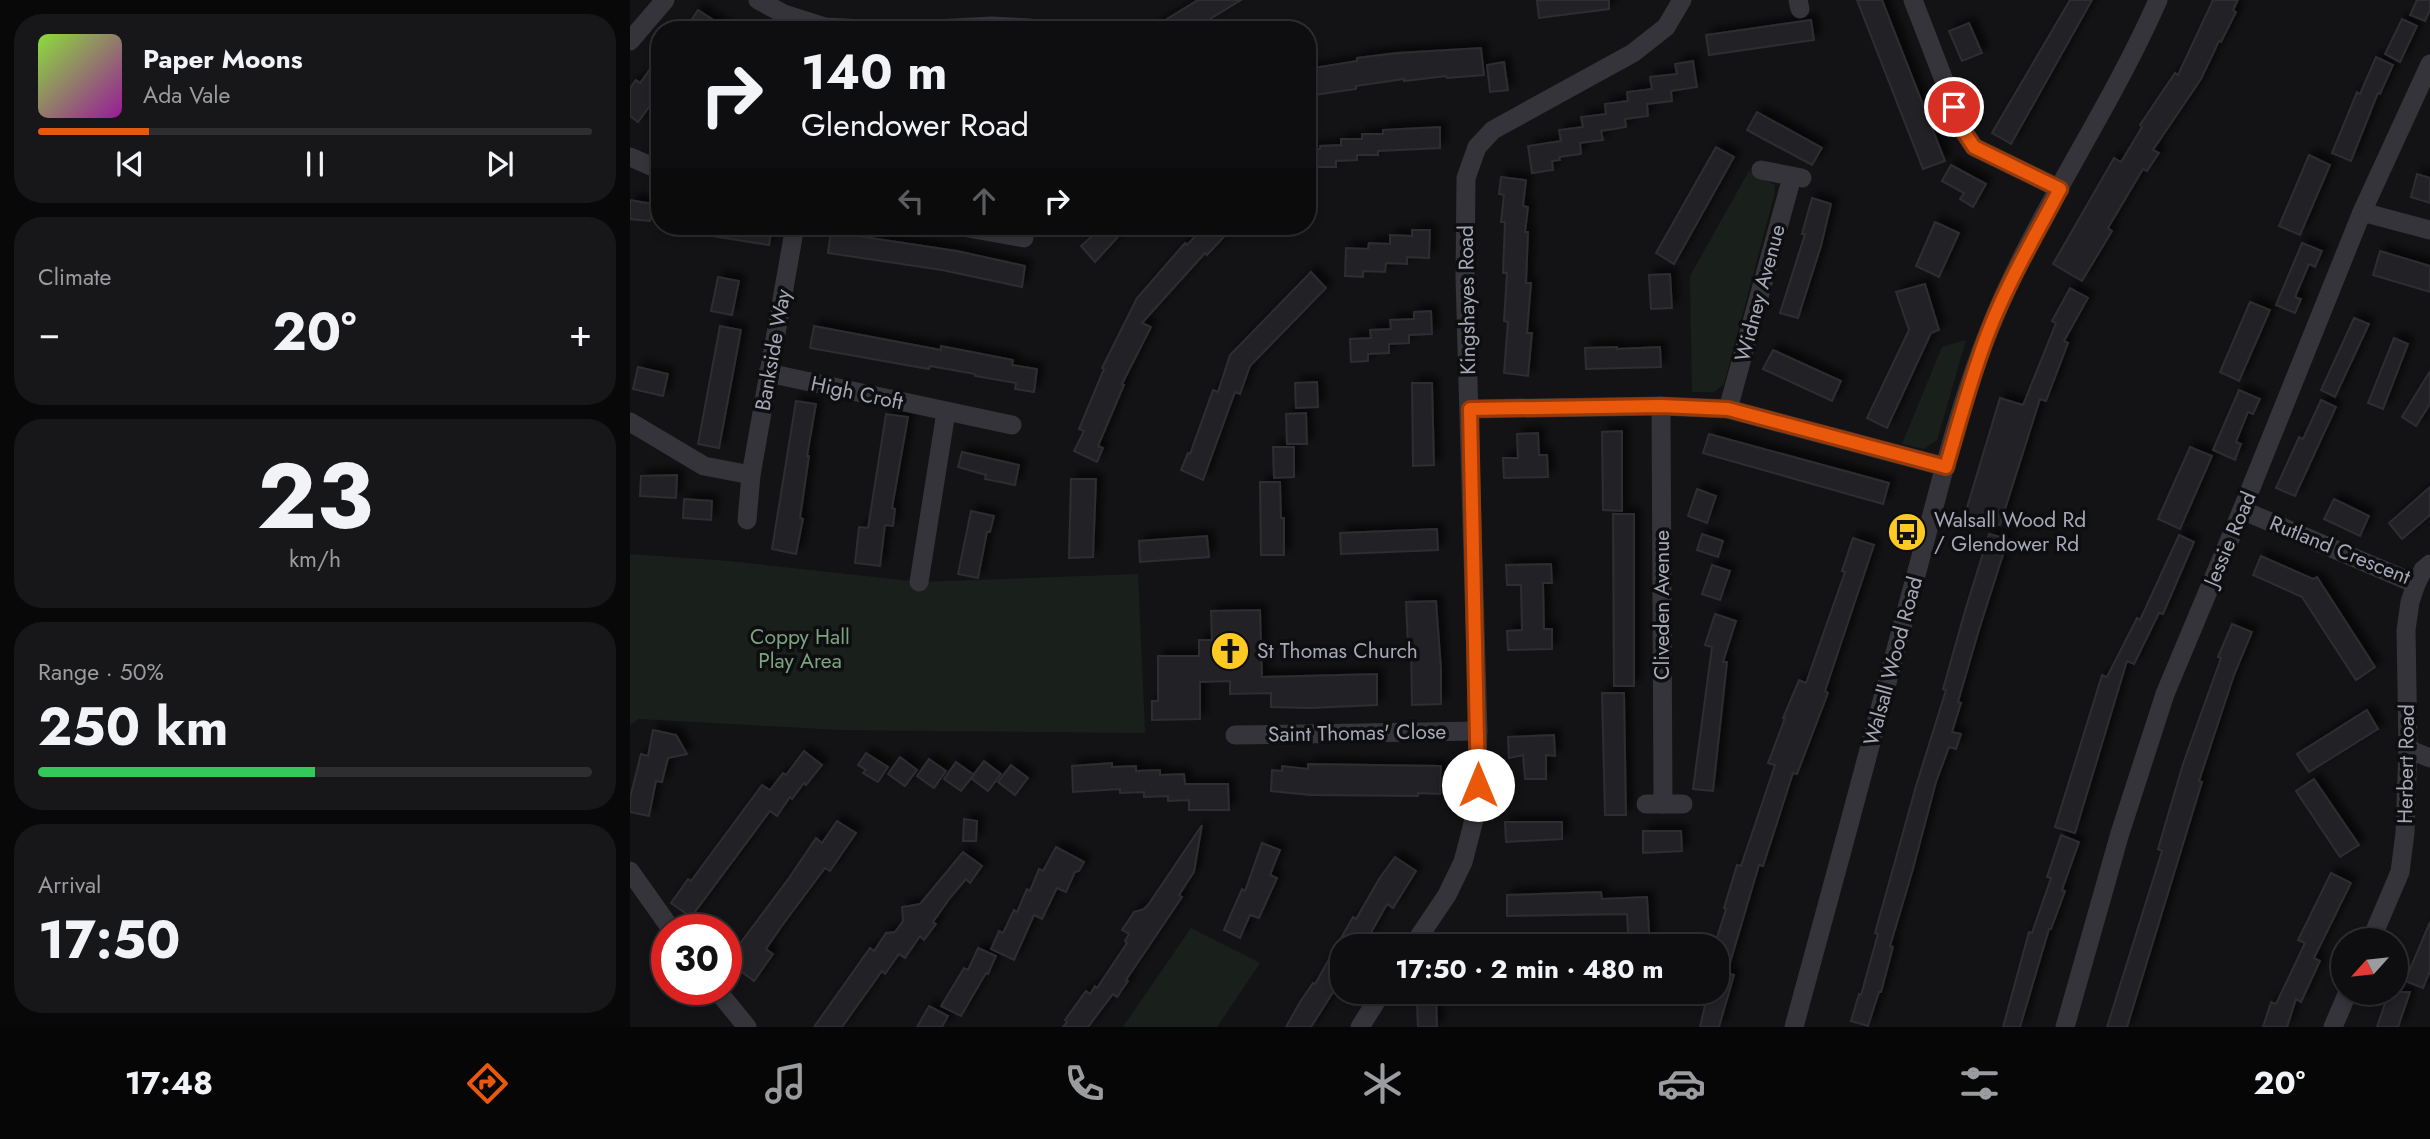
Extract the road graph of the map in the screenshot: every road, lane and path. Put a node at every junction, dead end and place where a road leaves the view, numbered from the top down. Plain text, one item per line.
1 (665, 0) edge
2 (758, 0) edge
3 (1682, 0) edge
4 (2158, 0) edge
5 (1914, 1) edge
6 (807, 21) edge
7 (630, 41) edge
8 (2430, 64) edge
9 (630, 157) edge
10 (651, 166) edge
11 (1762, 170) dead end
12 (2060, 189) junction
13 (2362, 212) junction
14 (2430, 230) edge
15 (793, 235) edge
16 (1017, 235) edge
17 (1024, 238) dead end
18 (768, 373) junction
19 (1661, 406) junction
20 (1470, 409) junction
21 (1728, 409) junction
22 (946, 412) junction
23 (630, 422) edge
24 (1012, 425) dead end
25 (1946, 467) junction
26 (751, 475) junction
27 (2242, 510) junction
28 (747, 520) dead end
29 (2430, 564) edge
30 (919, 582) dead end
31 (2416, 584) junction
32 (1478, 731) junction
33 (1235, 735) dead end
34 (2408, 749) junction
35 (2430, 758) edge
36 (1684, 804) dead end
37 (630, 871) edge
38 (660, 914) edge
39 (2376, 928) edge
40 (1421, 934) edge
41 (1374, 1004) edge
42 (729, 1005) edge
43 (2342, 1005) edge
44 (747, 1027) edge
45 (1360, 1027) edge
46 (1794, 1027) edge
47 (2065, 1027) edge
48 (2333, 1027) edge

1 - 7 street
2 - 6 street
3 - 20 street, Kingshayes Road
4 - 12 street, Walsall Wood Road
5 - 12 street
8 - 13 street, Jessie Road
9 - 10 street
11 - 21 street, Widney Avenue
12 - 25 street, Walsall Wood Road
13 - 14 street
13 - 27 street, Jessie Road
15 - 18 street, Bankside Way
16 - 17 street
18 - 22 street, High Croft
18 - 26 street, Bankside Way
19 - 20 street
19 - 21 street
19 - 36 street, Cliveden Avenue
20 - 32 street, Kingshayes Road
21 - 25 street
22 - 24 street, High Croft
22 - 30 street
23 - 26 street
25 - 46 street, Walsall Wood Road
26 - 28 street, Bankside Way
27 - 31 street, Rutland Crescent
27 - 47 street, Jessie Road
29 - 31 street, Rutland Crescent
31 - 34 street, Herbert Road
32 - 33 street, Saint Thomas' Close
32 - 40 street, Kingshayes Road
34 - 35 street
34 - 39 street, Herbert Road
37 - 38 street
41 - 45 street
42 - 44 street
43 - 48 street

